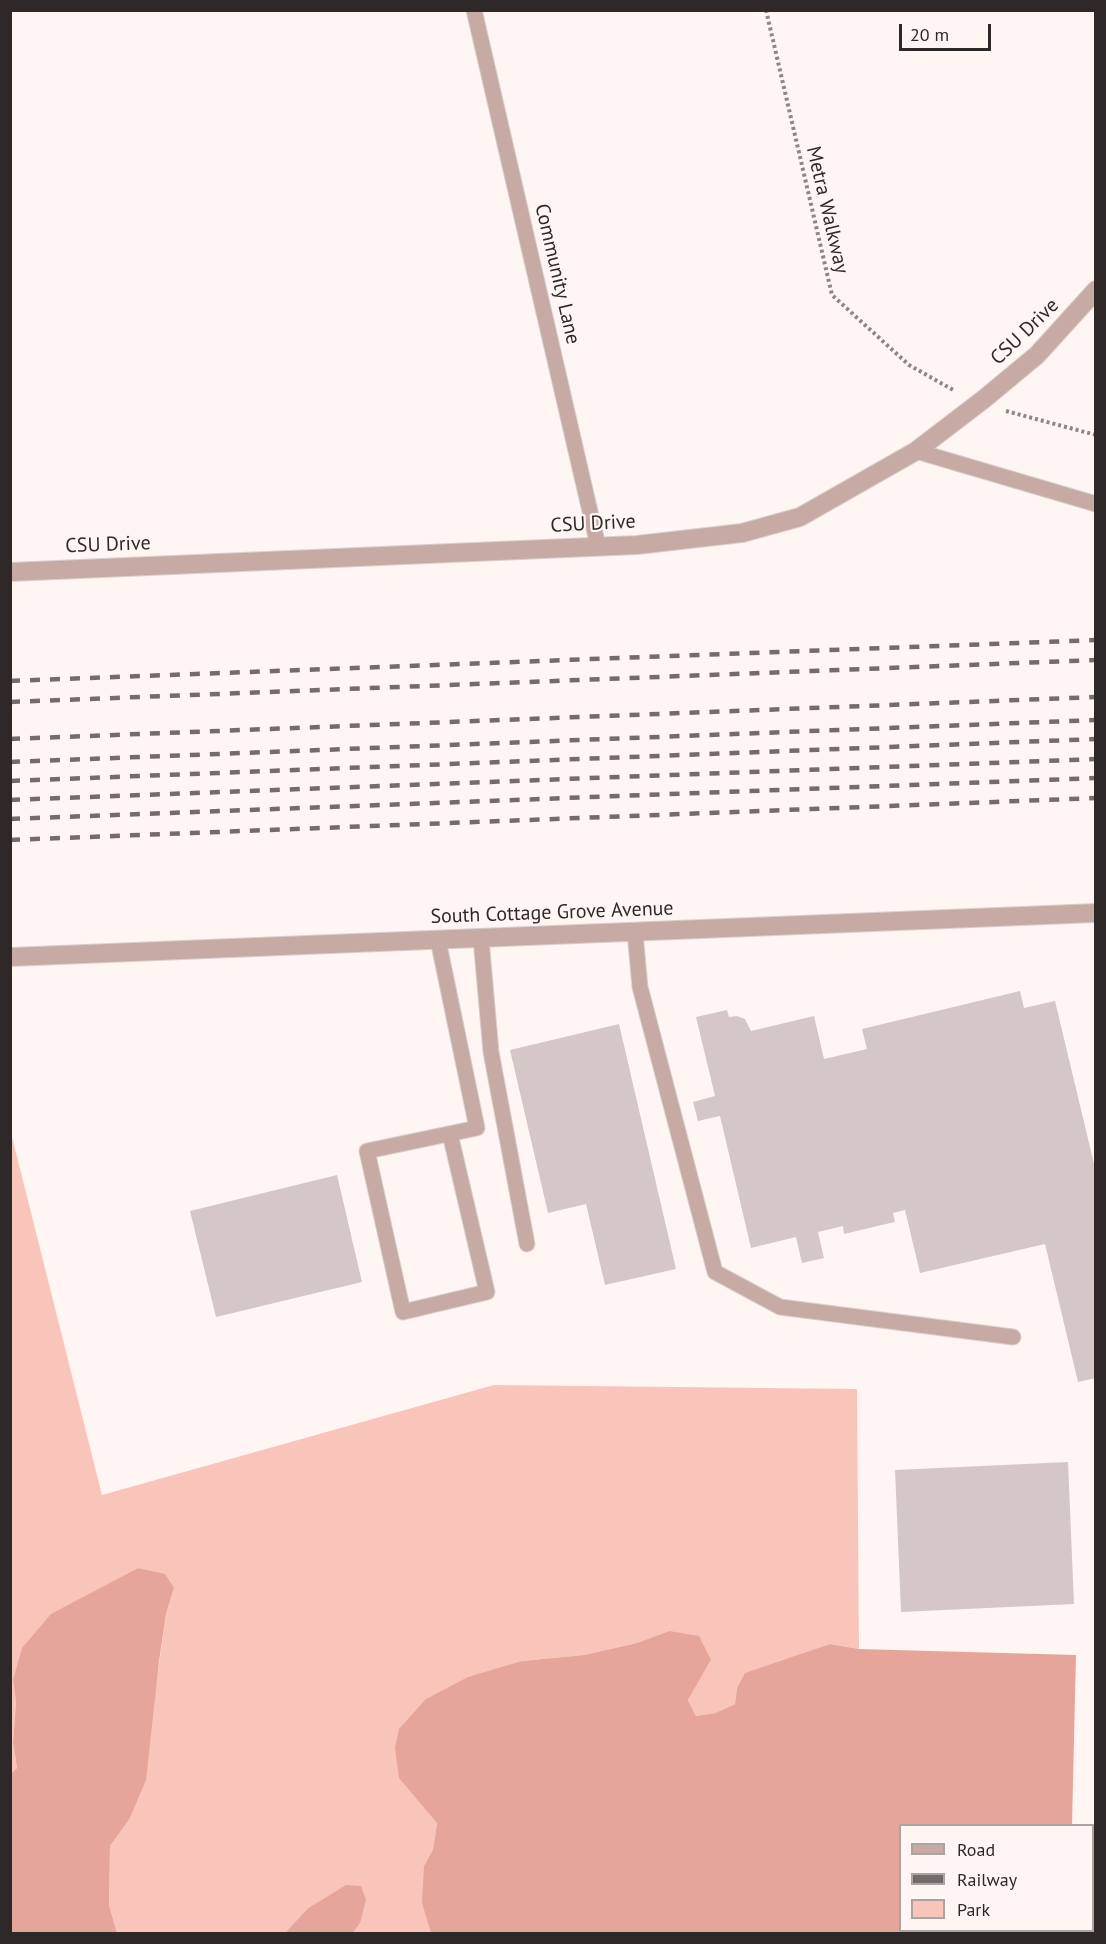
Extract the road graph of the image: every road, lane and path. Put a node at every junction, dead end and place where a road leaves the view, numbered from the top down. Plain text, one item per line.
1 (474, 10) edge
2 (766, 10) edge
3 (1095, 290) edge
4 (979, 404) junction
5 (1095, 435) edge
6 (916, 451) junction
7 (1095, 504) edge
8 (598, 546) junction
9 (10, 572) edge
10 (1095, 913) edge
11 (635, 933) junction
12 (481, 939) junction
13 (438, 940) junction
14 (10, 957) edge
15 (450, 1134) junction
16 (527, 1244) dead end
17 (1013, 1337) dead end

1 - 8 lane, Community Lane
2 - 4 path, Metra Walkway
3 - 4 street, CSU Drive
4 - 5 path, Metra Walkway
4 - 6 street, CSU Drive
6 - 7 lane
6 - 8 street, CSU Drive
8 - 9 street, CSU Drive
10 - 11 street, South Cottage Grove Avenue
11 - 12 street, South Cottage Grove Avenue
11 - 17 lane
12 - 13 street, South Cottage Grove Avenue
12 - 16 lane
13 - 14 street, South Cottage Grove Avenue
13 - 15 lane
15 - 15 lane

